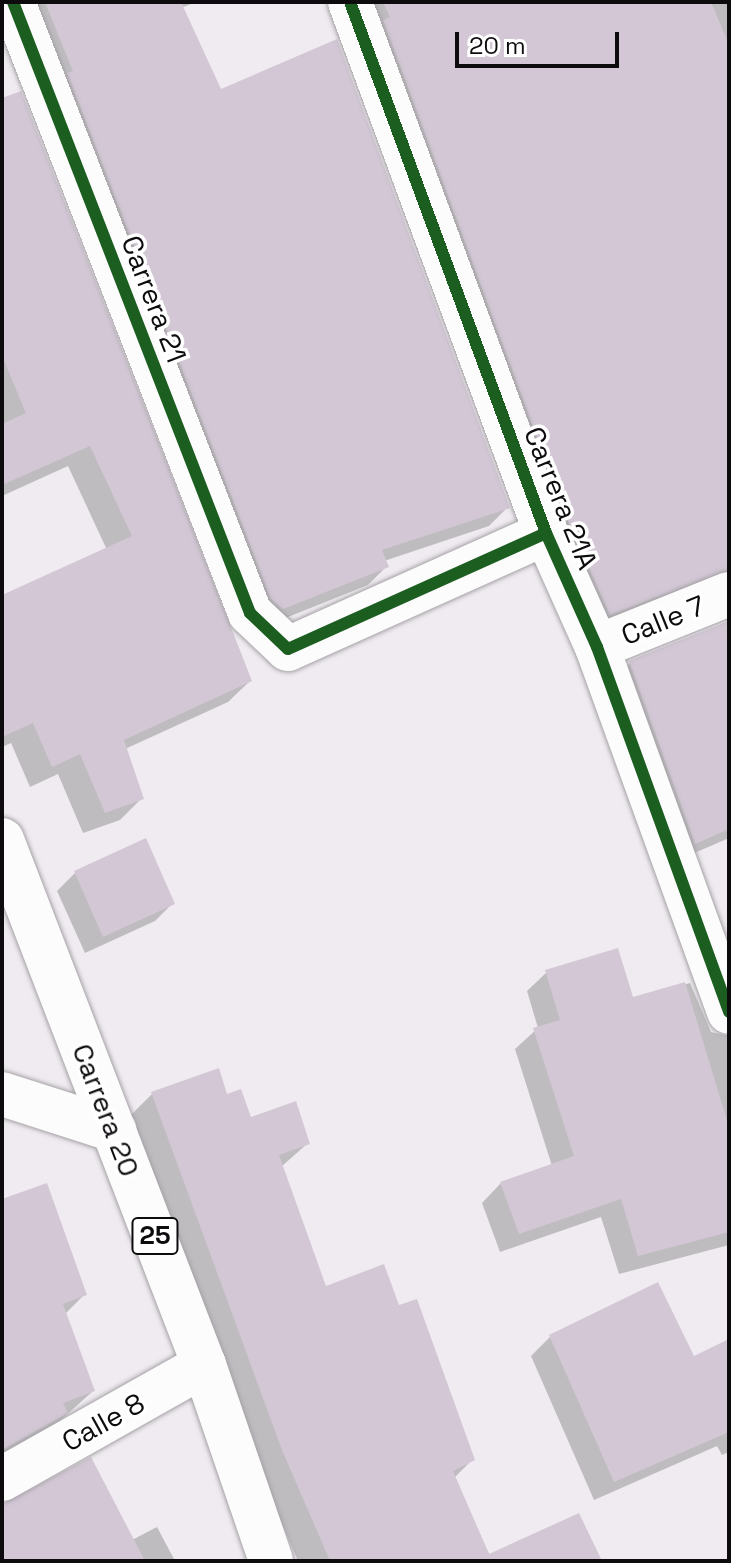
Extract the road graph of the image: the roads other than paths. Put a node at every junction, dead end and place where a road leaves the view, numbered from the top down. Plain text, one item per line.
1 (13, 2) edge
2 (350, 2) edge
3 (546, 533) junction
4 (729, 594) edge
5 (597, 647) junction
6 (2, 840) edge
7 (729, 1012) edge
8 (2, 1094) edge
9 (109, 1119) junction
10 (204, 1365) junction
11 (2, 1479) edge
12 (271, 1561) edge

1 - 3 street, Carrera 21
2 - 3 street, Carrera 21A
3 - 5 street, Carrera 21A
4 - 5 street, Calle 7
5 - 7 street, Carrera 21A
6 - 9 street, Carrera 20 / 25
8 - 9 street
9 - 10 street, Carrera 20 / 25
10 - 11 street, Calle 8
10 - 12 street, Carrera 20 / 25

